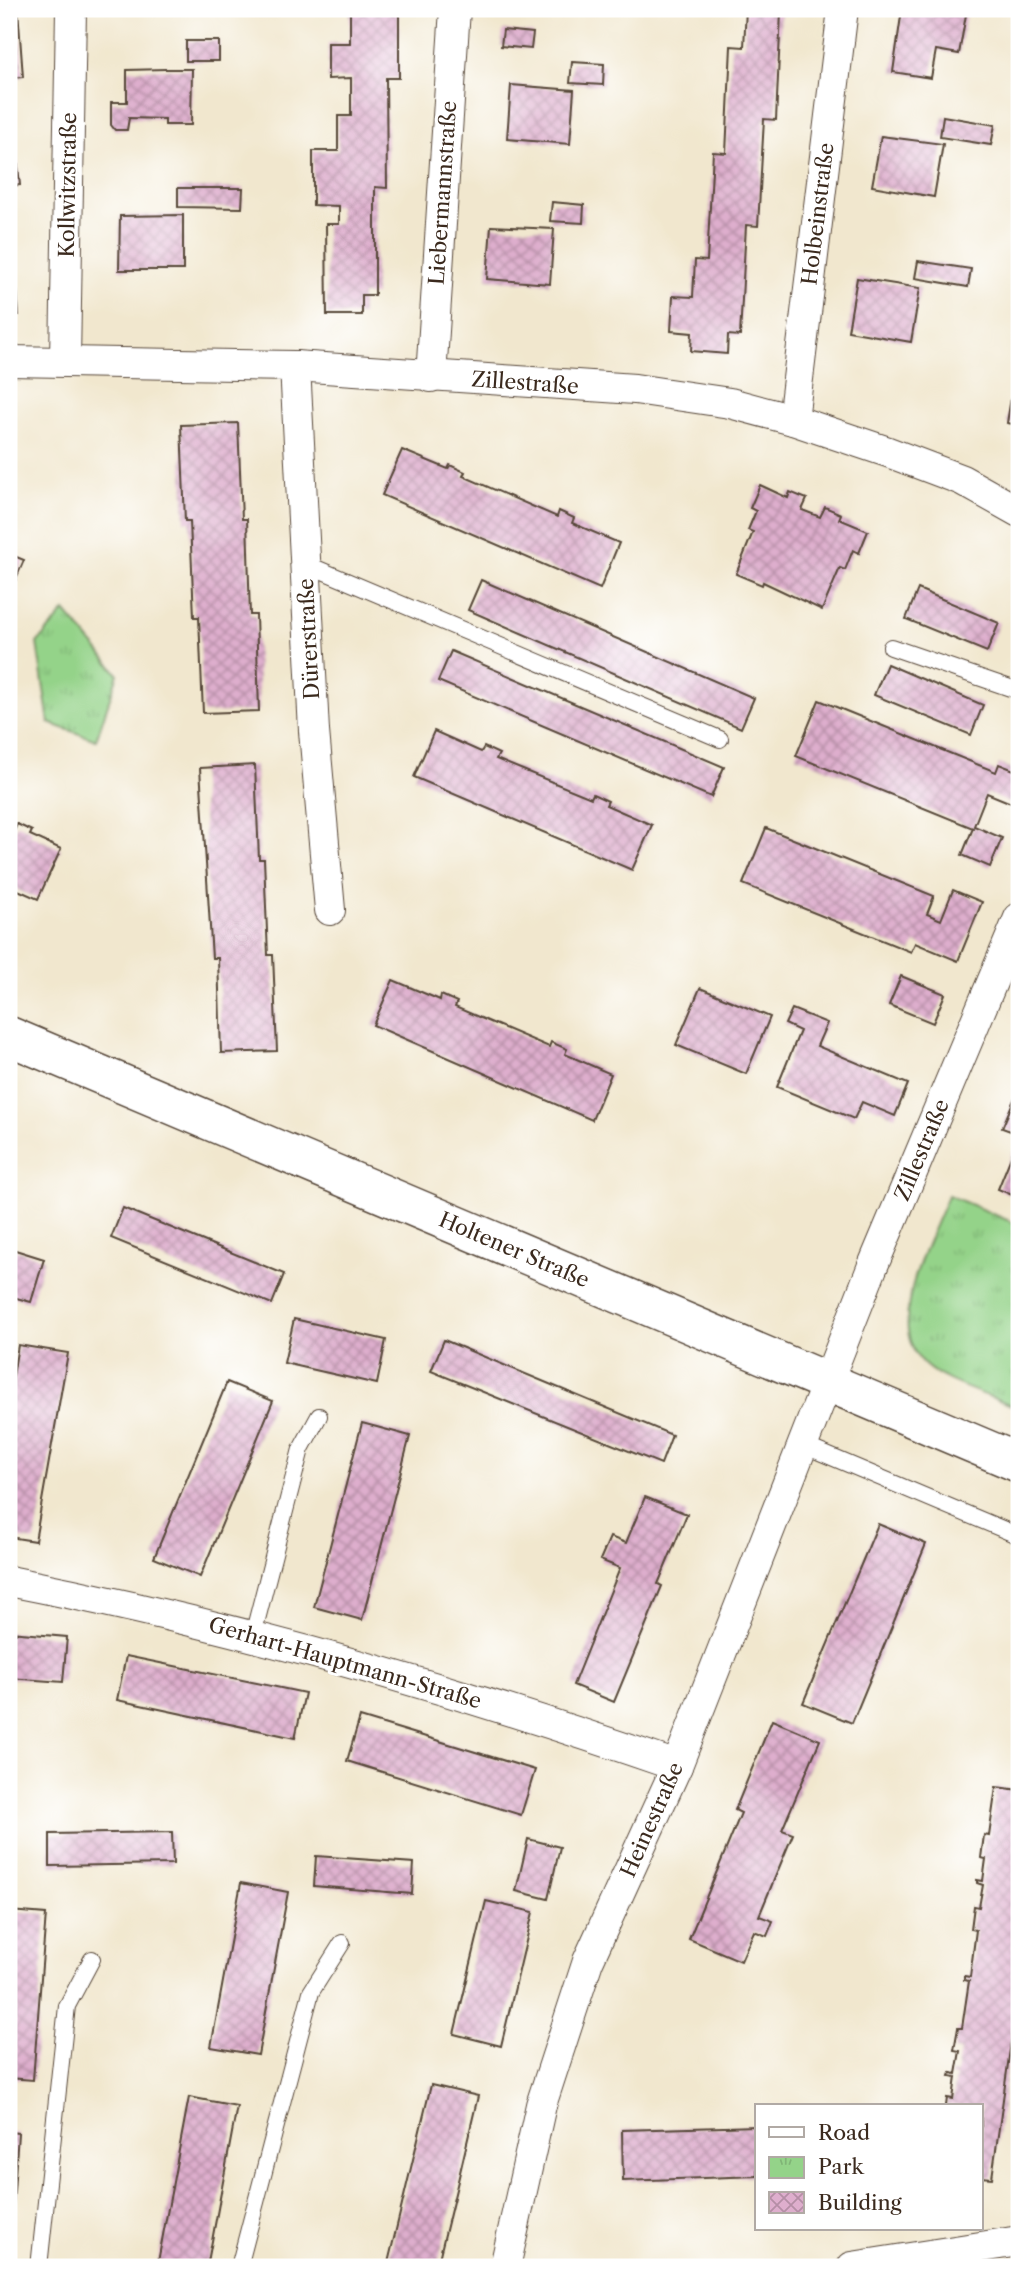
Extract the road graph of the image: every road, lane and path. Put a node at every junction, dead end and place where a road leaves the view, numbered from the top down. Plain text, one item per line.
1 (71, 9) edge
2 (455, 9) edge
3 (843, 9) edge
4 (65, 361) junction
5 (9, 362) edge
6 (295, 366) junction
7 (431, 377) junction
8 (793, 420) junction
9 (1019, 512) edge
10 (304, 563) junction
11 (891, 647) dead end
12 (1019, 691) edge
13 (720, 739) dead end
14 (330, 910) dead end
15 (1019, 918) edge
16 (9, 1036) edge
17 (827, 1382) junction
18 (319, 1416) dead end
19 (803, 1445) junction
20 (1019, 1463) edge
21 (1019, 1536) edge
22 (9, 1581) edge
23 (253, 1635) junction
24 (677, 1766) junction
25 (342, 1943) dead end
26 (92, 1959) dead end
27 (1019, 2241) edge
28 (973, 2258) edge
29 (39, 2267) edge
30 (239, 2267) edge
31 (505, 2267) edge
32 (852, 2267) edge

1 - 4 street, Kollwitzstraße
2 - 7 street, Liebermannstraße
3 - 8 street, Holbeinstraße
4 - 5 street, Zillestraße
4 - 6 street, Zillestraße
6 - 7 street, Zillestraße
6 - 10 street, Dürerstraße
7 - 8 street, Zillestraße
8 - 9 street, Zillestraße
10 - 13 lane
10 - 14 street, Dürerstraße
11 - 12 lane
15 - 17 street, Zillestraße
16 - 17 street, Holtener Straße
17 - 19 street, Heinestraße
17 - 20 street, Holtener Straße
18 - 23 lane
19 - 21 lane
19 - 24 street, Heinestraße
22 - 23 street, Gerhart-Hauptmann-Straße
23 - 24 street, Gerhart-Hauptmann-Straße
24 - 31 street, Heinestraße
25 - 30 lane
26 - 29 lane
27 - 28 street
28 - 32 street

